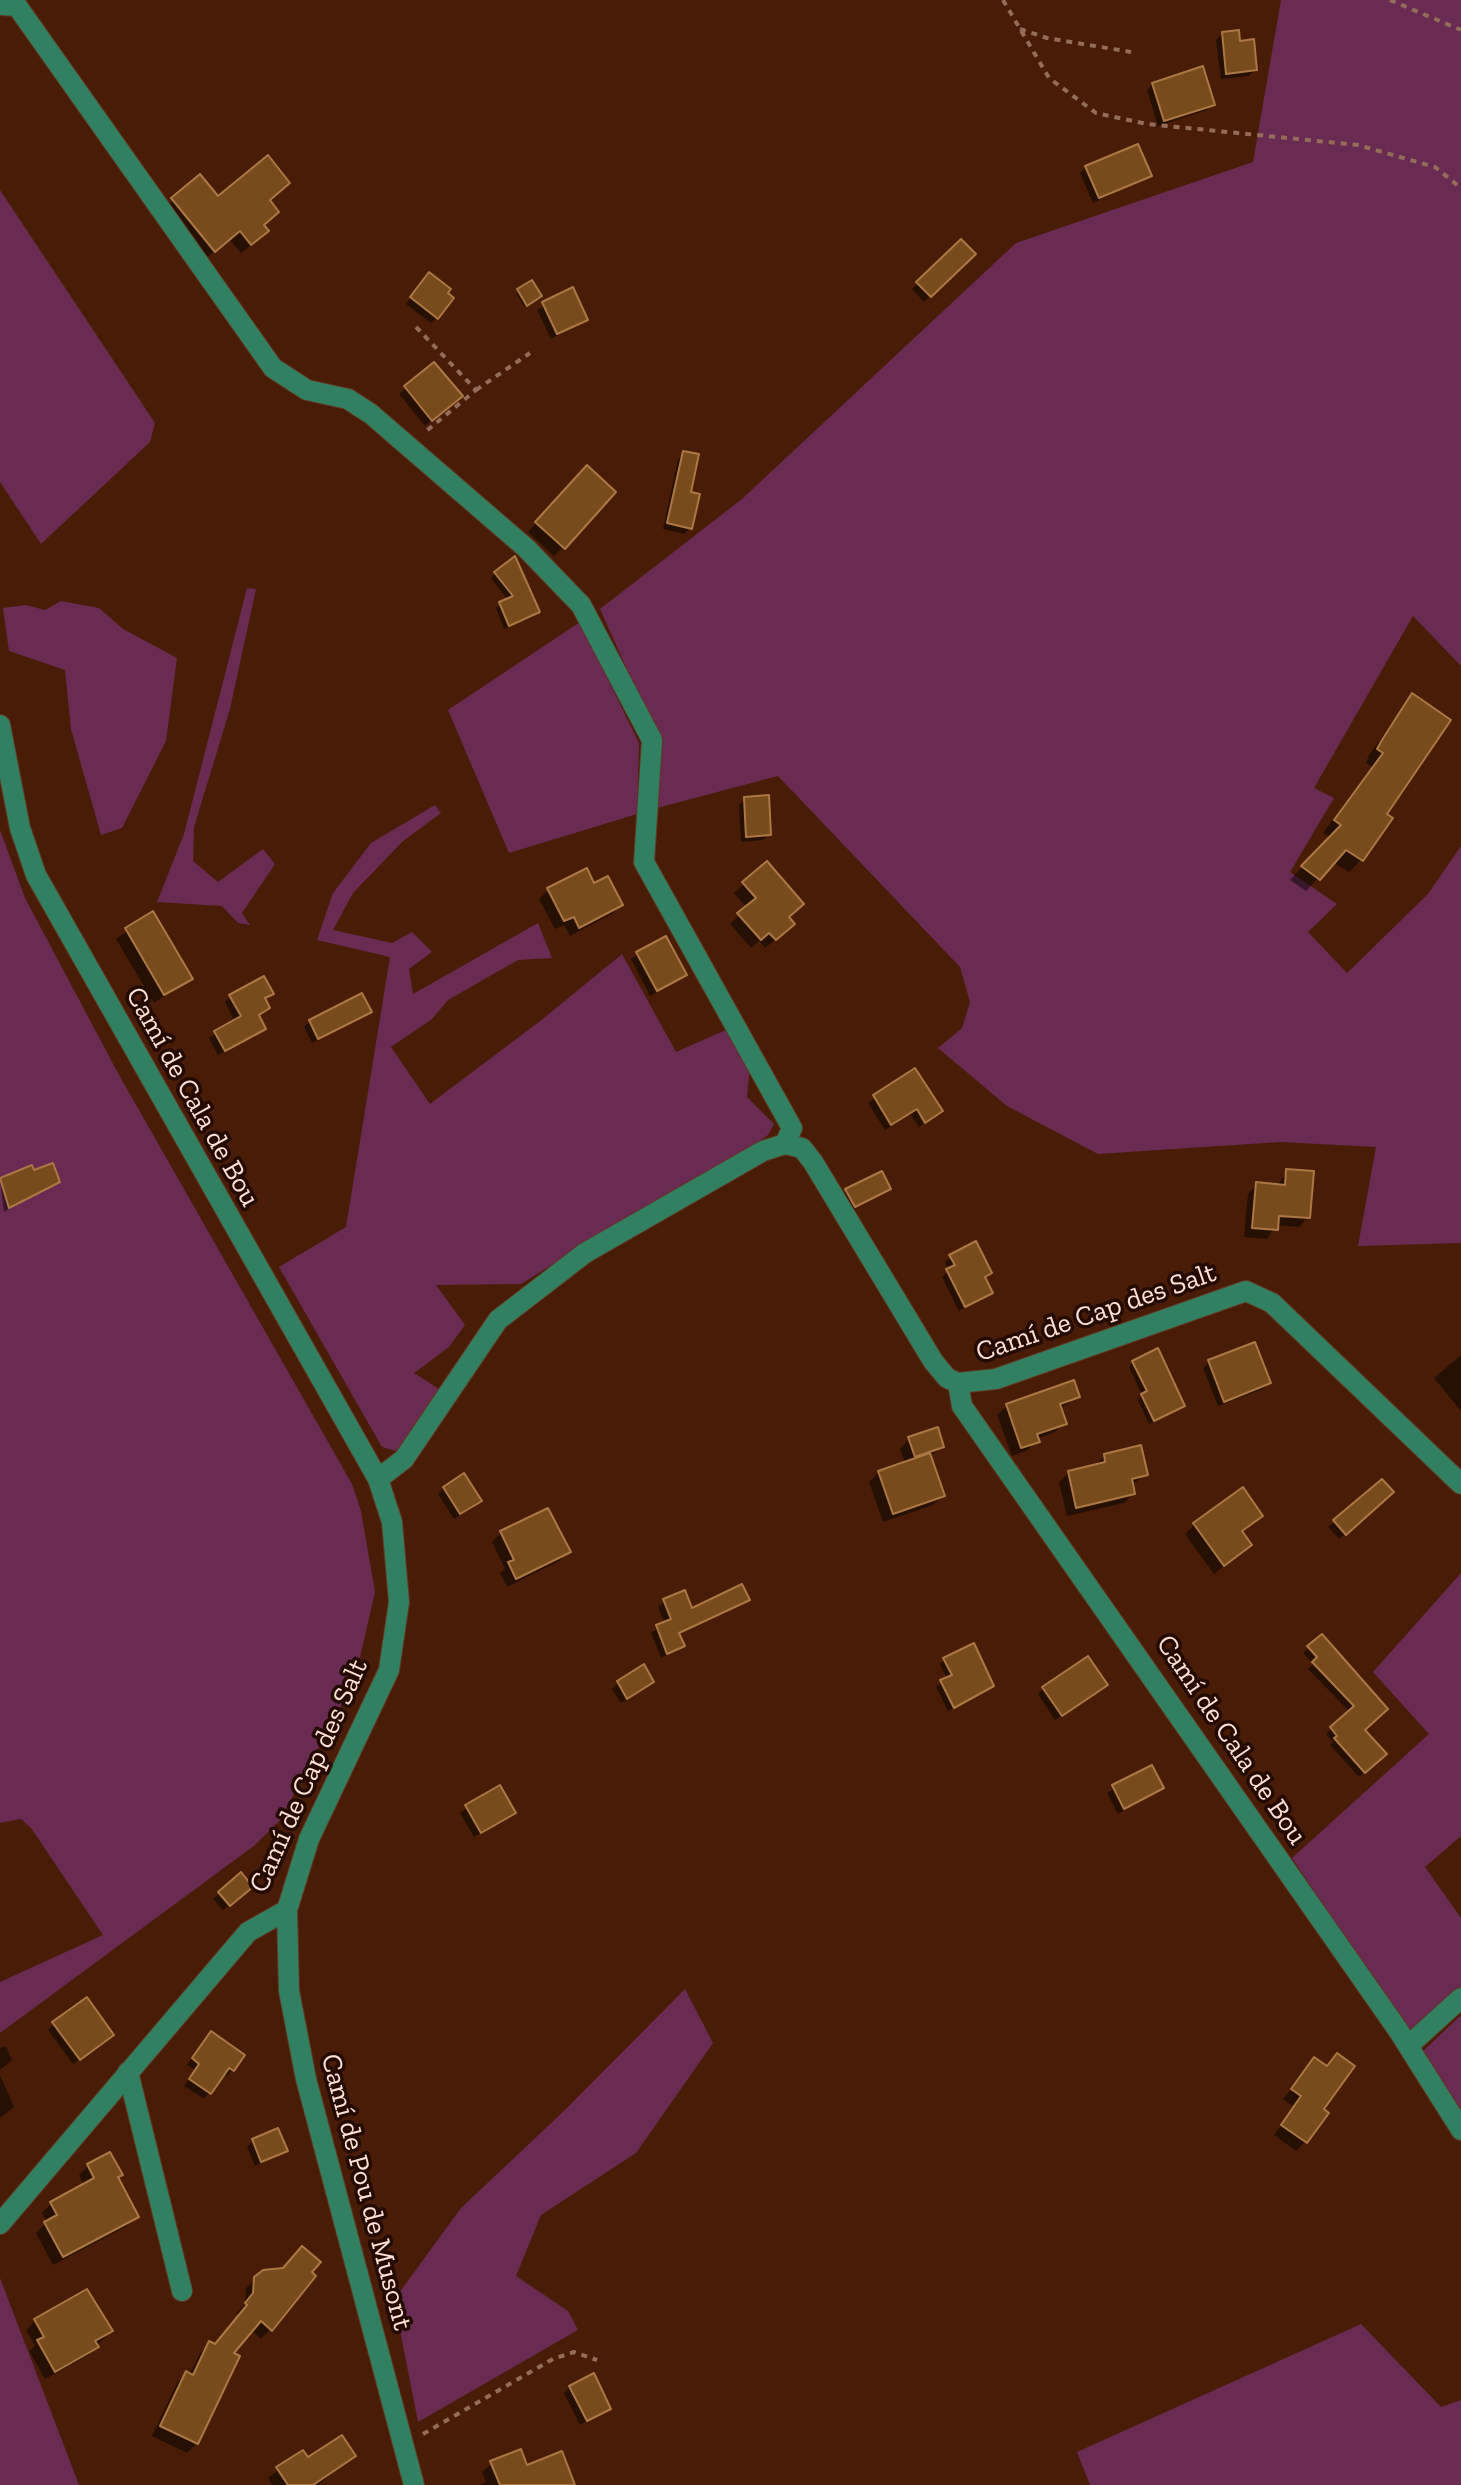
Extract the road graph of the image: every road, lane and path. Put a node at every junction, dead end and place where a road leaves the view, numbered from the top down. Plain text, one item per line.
1 (1003, 0) edge
2 (1390, 0) edge
3 (0, 5) edge
4 (1020, 29) junction
5 (1461, 30) edge
6 (1131, 52) dead end
7 (1461, 188) edge
8 (416, 327) dead end
9 (530, 353) dead end
10 (476, 390) junction
11 (403, 442) junction
12 (0, 725) edge
13 (785, 1144) junction
14 (958, 1383) junction
15 (378, 1479) junction
16 (1461, 1484) edge
17 (287, 1910) junction
18 (1461, 1998) edge
19 (1408, 2046) junction
20 (128, 2072) junction
21 (1461, 2130) edge
22 (0, 2224) edge
23 (182, 2291) dead end
24 (597, 2360) dead end
25 (404, 2445) junction
26 (414, 2485) edge

1 - 4 path
2 - 5 path
3 - 11 street
4 - 6 path
4 - 7 path
8 - 10 path
9 - 10 path
10 - 11 path
11 - 13 street
12 - 15 street, Camí de Cala de Bou
13 - 14 street, Camí de Cap des Salt
13 - 15 street
14 - 16 street, Camí de Cap des Salt
14 - 19 street, Camí de Cala de Bou
15 - 17 street, Camí de Cap des Salt
17 - 20 street, Camí de Cap des Salt
17 - 25 street, Camí de Pou de Musont
18 - 19 street
19 - 21 street, Camí de Cala de Bou
20 - 22 street, Camí de Cap des Salt
20 - 23 street
24 - 25 path
25 - 26 street, Camí de Pou de Musont

